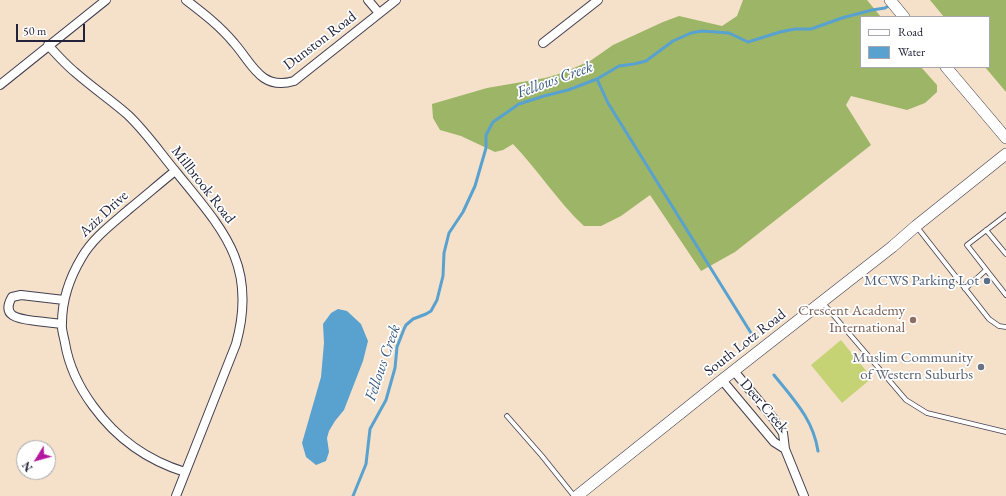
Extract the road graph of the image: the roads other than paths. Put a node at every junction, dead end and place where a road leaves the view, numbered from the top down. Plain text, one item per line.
1 (106, 0) edge
2 (186, 0) edge
3 (368, 0) edge
4 (396, 0) edge
5 (598, 0) edge
6 (890, 0) edge
7 (379, 13) junction
8 (902, 14) edge
9 (543, 43) dead end
10 (48, 45) junction
11 (947, 68) edge
12 (0, 85) edge
13 (1006, 138) edge
14 (1006, 154) edge
15 (175, 171) junction
16 (1006, 215) edge
17 (916, 226) junction
18 (986, 230) junction
19 (1006, 254) edge
20 (986, 270) junction
21 (965, 289) junction
22 (1006, 295) edge
23 (64, 300) junction
24 (822, 302) junction
25 (62, 324) junction
26 (1006, 327) edge
27 (734, 371) junction
28 (722, 380) junction
29 (507, 416) dead end
30 (1006, 432) edge
31 (785, 449) junction
32 (185, 472) junction
33 (176, 496) edge
34 (575, 496) edge
35 (804, 496) edge

1 - 10 street
2 - 7 street, Dunston Road
3 - 7 street
4 - 7 street, Dunston Road
5 - 9 street
6 - 8 street
10 - 12 street
10 - 15 street, Millbrook Road
11 - 13 street
14 - 17 street, South Lotz Road
15 - 23 street, Aziz Drive
15 - 32 street, Millbrook Road
16 - 18 lane
17 - 21 lane
17 - 24 street, South Lotz Road
18 - 19 lane
18 - 20 lane
20 - 21 lane
20 - 22 lane
21 - 26 lane
23 - 25 street, Aziz Drive
23 - 25 street
24 - 27 street, South Lotz Road
24 - 30 lane
25 - 32 street, Aziz Drive
27 - 28 street, South Lotz Road
27 - 31 street, Deer Creek
28 - 31 street, Deer Creek
28 - 34 street, South Lotz Road
29 - 34 lane
31 - 35 street, Deer Creek
32 - 33 street, Millbrook Road

